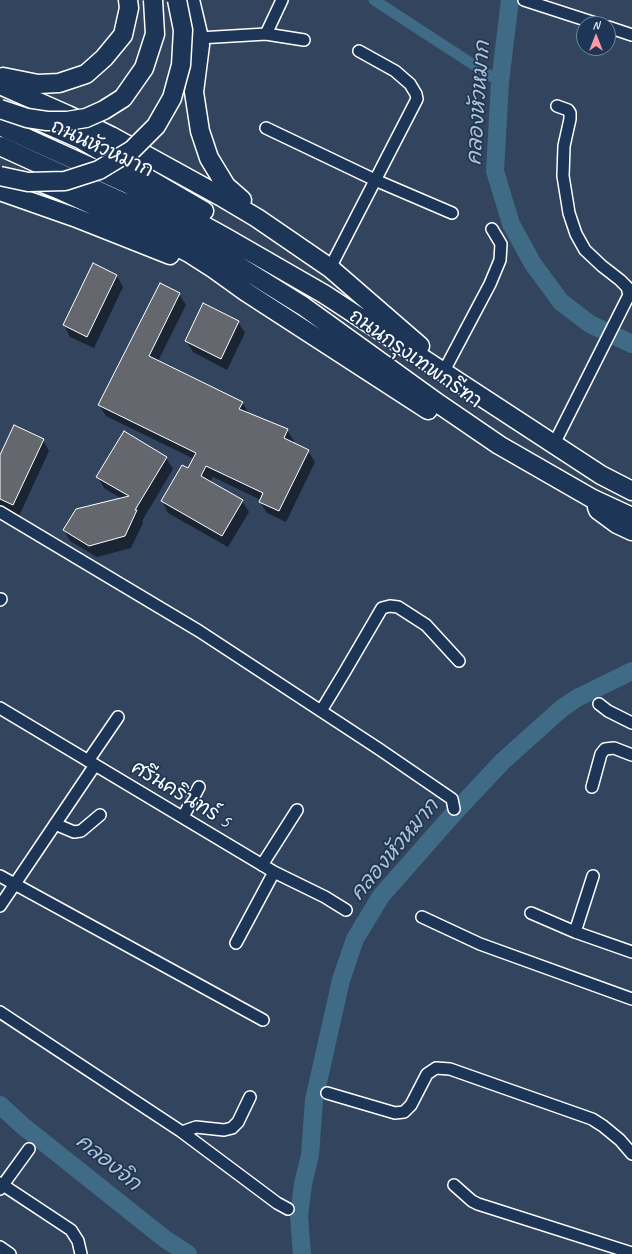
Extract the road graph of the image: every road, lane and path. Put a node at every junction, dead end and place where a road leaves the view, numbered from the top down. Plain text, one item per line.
1 (128, 0) edge
2 (153, 0) edge
3 (177, 0) edge
4 (190, 0) edge
5 (282, 0) edge
6 (524, 0) edge
7 (576, 17) edge
8 (616, 30) edge
9 (266, 34) junction
10 (632, 35) edge
11 (199, 38) junction
12 (304, 40) dead end
13 (359, 52) dead end
14 (0, 77) edge
15 (0, 85) edge
16 (0, 102) edge
17 (557, 106) dead end
18 (0, 109) edge
19 (0, 126) edge
20 (266, 128) dead end
21 (0, 146) edge
22 (0, 168) edge
23 (375, 180) junction
24 (1, 189) edge
25 (452, 213) dead end
26 (184, 214) joint
27 (492, 229) dead end
28 (176, 230) joint
29 (296, 244) junction
30 (330, 268) junction
31 (246, 292) junction
32 (324, 294) junction
33 (631, 294) edge
34 (445, 369) junction
35 (464, 385) junction
36 (499, 444) junction
37 (554, 444) junction
38 (601, 475) junction
39 (632, 479) edge
40 (632, 491) edge
41 (593, 499) junction
42 (0, 512) edge
43 (632, 516) edge
44 (632, 531) edge
45 (459, 661) dead end
46 (599, 704) dead end
47 (0, 708) edge
48 (321, 711) junction
49 (118, 717) dead end
50 (632, 723) edge
51 (632, 755) edge
52 (91, 763) junction
53 (199, 787) dead end
54 (592, 787) dead end
55 (454, 809) dead end
56 (297, 810) dead end
57 (100, 815) dead end
58 (183, 817) junction
59 (55, 824) junction
60 (262, 865) junction
61 (274, 872) junction
62 (0, 876) edge
63 (593, 876) dead end
64 (15, 884) junction
65 (0, 906) edge
66 (346, 910) dead end
67 (531, 913) dead end
68 (422, 917) dead end
69 (575, 932) junction
70 (236, 943) dead end
71 (632, 952) edge
72 (632, 999) edge
73 (0, 1012) edge
74 (263, 1020) dead end
75 (327, 1093) dead end
76 (250, 1097) dead end
77 (182, 1132) junction
78 (29, 1149) dead end
79 (632, 1154) edge
80 (454, 1185) dead end
81 (1, 1186) edge
82 (288, 1209) dead end
83 (0, 1247) edge
84 (632, 1253) edge
85 (10, 1254) edge
86 (81, 1254) edge

1 - 14 main road
2 - 18 main road, bridge
3 - 24 main road, bridge
4 - 11 main road
5 - 9 street
6 - 7 street
8 - 10 street
9 - 11 street
9 - 12 street
11 - 29 main road
13 - 23 street
15 - 29 main road, bridge
16 - 32 main road
17 - 33 street
19 - 26 main road, ถนนหัวหมาก
20 - 23 street
21 - 28 main road, ถนนหัวหมาก
22 - 31 main road
23 - 25 street
23 - 30 street
24 - 31 main road
26 - 32 main road, ถนนกรุงเทพกรีฑา
27 - 34 street
28 - 36 main road, ถนนกรุงเทพกรีฑา
29 - 30 main road
30 - 34 main road
31 - 36 main road
32 - 35 main road, ถนนกรุงเทพกรีฑา
33 - 37 street
34 - 35 main road
35 - 37 main road, ถนนกรุงเทพกรีฑา
36 - 41 main road, ถนนกรุงเทพกรีฑา
37 - 38 main road, ถนนกรุงเทพกรีฑา
38 - 39 main road
38 - 40 main road, ถนนกรุงเทพกรีฑา
41 - 43 main road, ถนนกรุงเทพกรีฑา
41 - 44 main road
42 - 48 street
45 - 48 street
46 - 50 street
47 - 52 street, ศรีนครินทร์ 5
48 - 55 street
49 - 52 street
51 - 54 street
52 - 58 street, ศรีนครินทร์ 5
52 - 59 street
53 - 58 street
56 - 60 street
57 - 59 street
58 - 60 street, ศรีนครินทร์ 5
59 - 64 street
60 - 61 street, ศรีนครินทร์ 5
61 - 66 street, ศรีนครินทร์ 5
61 - 70 street
62 - 64 street
63 - 69 street
64 - 65 street
64 - 74 street
67 - 69 street
68 - 72 street
69 - 71 street
73 - 77 street
75 - 79 street
76 - 77 street
77 - 82 street
78 - 81 street
80 - 84 street
81 - 86 street
83 - 85 street

